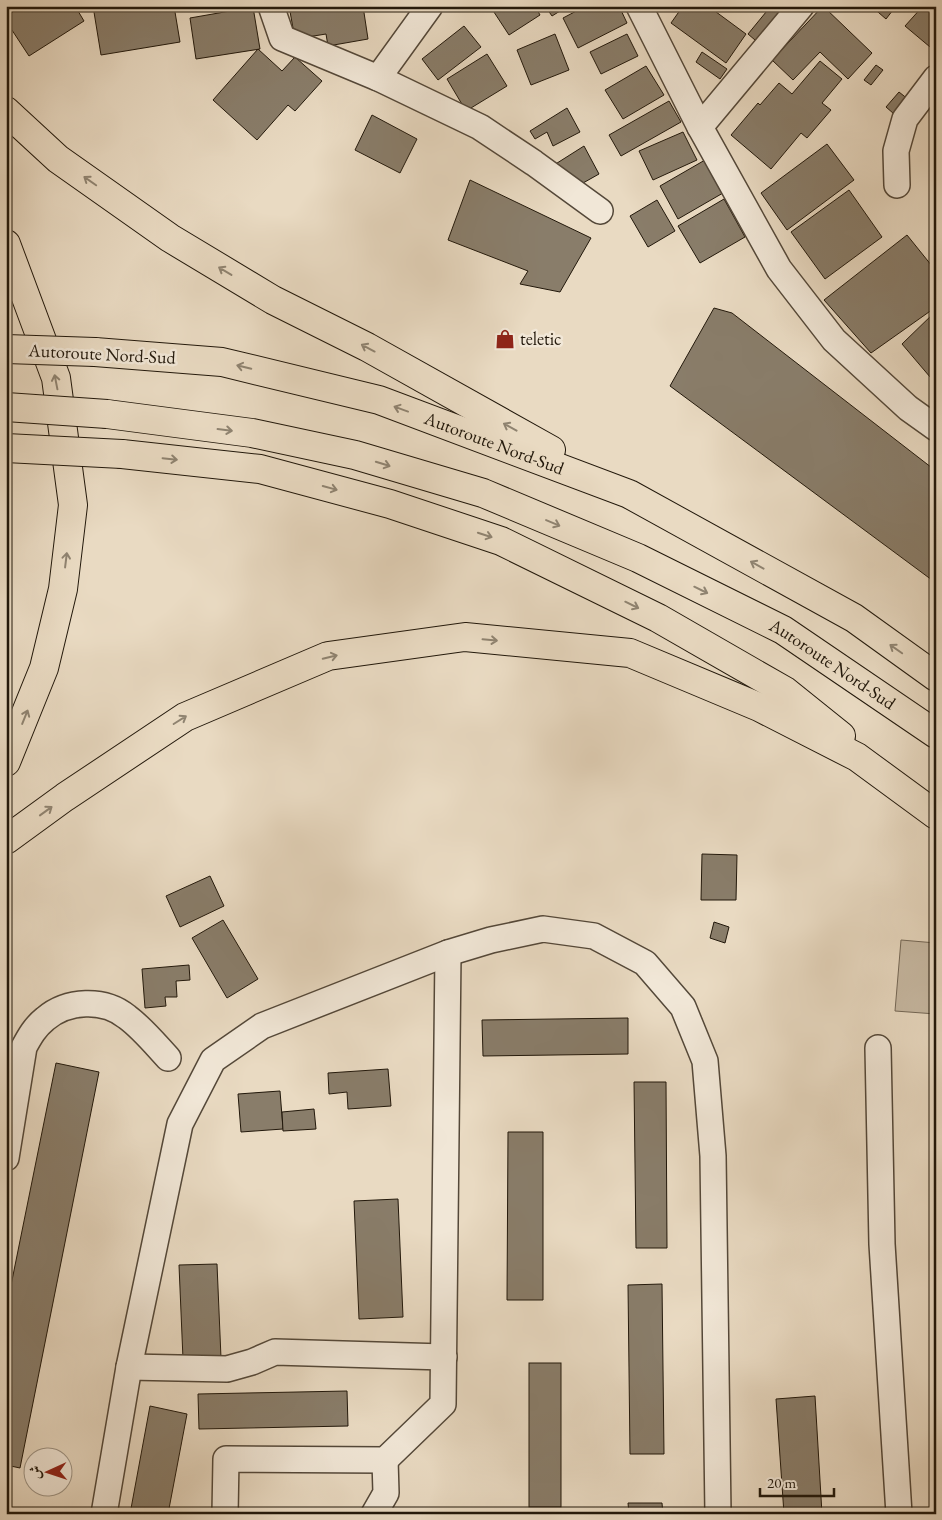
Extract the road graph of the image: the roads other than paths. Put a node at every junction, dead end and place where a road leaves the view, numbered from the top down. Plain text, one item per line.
1 (271, 6) edge
2 (430, 6) edge
3 (801, 6) edge
4 (650, 12) edge
5 (378, 78) junction
6 (936, 78) edge
7 (6, 111) edge
8 (700, 127) junction
9 (897, 185) dead end
10 (600, 212) dead end
11 (6, 244) edge
12 (6, 349) edge
13 (6, 407) edge
14 (936, 428) edge
15 (6, 448) edge
16 (629, 494) junction
17 (936, 677) edge
18 (936, 734) edge
19 (6, 762) edge
20 (936, 814) edge
21 (6, 840) edge
22 (448, 953) junction
23 (878, 1048) dead end
24 (168, 1058) dead end
25 (6, 1158) edge
26 (444, 1357) junction
27 (129, 1367) junction
28 (385, 1460) junction
29 (104, 1514) edge
30 (225, 1514) edge
31 (374, 1514) edge
32 (718, 1514) edge
33 (900, 1514) edge

1 - 5 street
2 - 5 street
3 - 8 street
4 - 8 street
5 - 10 street
6 - 9 street
16 -> 7 highway
8 - 14 street
19 -> 11 highway
16 -> 12 highway, Autoroute Nord-Sud, bridge
13 -> 18 highway, Autoroute Nord-Sud, bridge
15 -> 20 highway, bridge
17 -> 16 highway, Autoroute Nord-Sud
21 -> 20 highway
22 - 26 street
22 - 27 street
22 - 32 street
23 - 33 street
24 - 25 street
26 - 27 street
26 - 28 street
27 - 29 street
28 - 30 street
28 - 31 street

